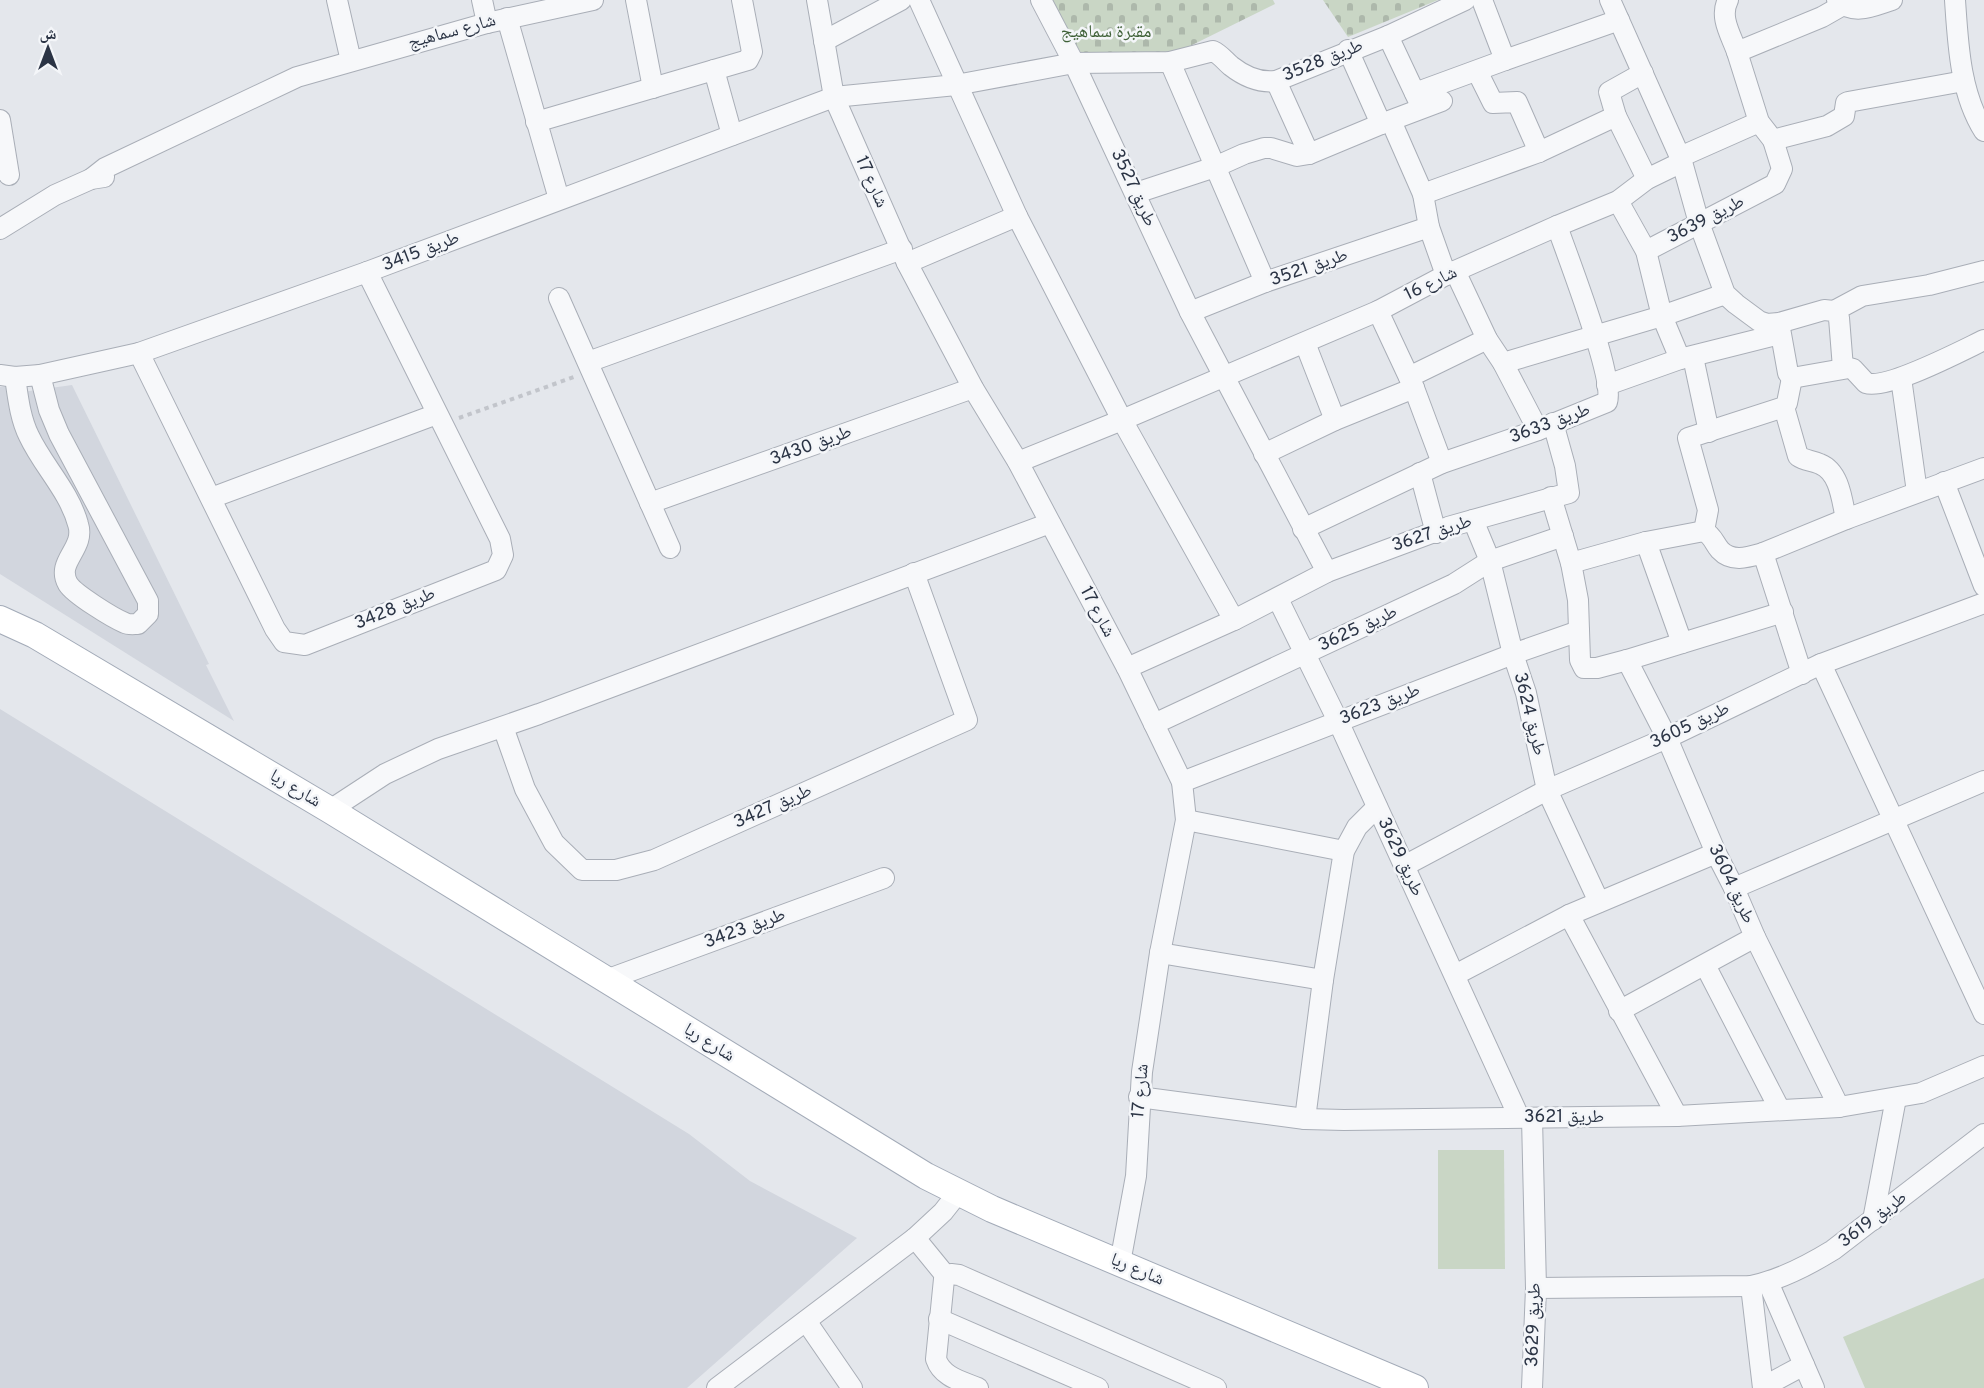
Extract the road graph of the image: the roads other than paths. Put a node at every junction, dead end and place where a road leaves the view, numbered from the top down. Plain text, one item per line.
1 (337, 0) edge
2 (347, 0) edge
3 (482, 0) edge
4 (593, 0) edge
5 (636, 0) edge
6 (742, 0) edge
7 (817, 0) edge
8 (901, 0) edge
9 (919, 0) edge
10 (1041, 0) edge
11 (1466, 0) edge
12 (1482, 0) edge
13 (1610, 0) edge
14 (1728, 0) edge
15 (1892, 0) edge
16 (1955, 0) edge
17 (1840, 3) edge
18 (507, 18) junction
19 (1619, 20) junction
20 (487, 23) junction
21 (1388, 36) junction
22 (824, 40) junction
23 (1348, 50) junction
24 (1737, 52) junction
25 (357, 58) junction
26 (1505, 60) junction
27 (1170, 62) junction
28 (1074, 63) junction
29 (714, 70) junction
30 (1477, 71) junction
31 (1643, 73) junction
32 (1276, 81) junction
33 (1964, 81) junction
34 (956, 85) junction
35 (653, 88) junction
36 (834, 97) junction
37 (1419, 101) junction
38 (1442, 101) dead end
39 (1616, 116) junction
40 (0, 120) edge
41 (536, 122) junction
42 (1759, 122) junction
43 (1386, 123) junction
44 (1984, 131) edge
45 (732, 135) junction
46 (1773, 140) junction
47 (1539, 152) junction
48 (1309, 154) junction
49 (1681, 160) junction
50 (1215, 167) junction
51 (9, 175) dead end
52 (1647, 179) junction
53 (1136, 193) junction
54 (1423, 194) junction
55 (559, 199) junction
56 (1618, 201) junction
57 (1017, 216) junction
58 (1699, 223) junction
59 (1557, 226) junction
60 (1429, 227) junction
61 (0, 229) edge
62 (1646, 251) junction
63 (904, 256) junction
64 (1984, 271) edge
65 (367, 272) junction
66 (1450, 273) junction
67 (1265, 282) junction
68 (1725, 294) junction
69 (559, 298) dead end
70 (1378, 311) junction
71 (1834, 311) junction
72 (1190, 312) junction
73 (1662, 316) junction
74 (1780, 329) junction
75 (1595, 334) junction
76 (1487, 339) junction
77 (1984, 340) edge
78 (1305, 343) junction
79 (139, 353) junction
80 (1686, 358) junction
81 (1503, 363) junction
82 (589, 366) junction
83 (1843, 368) junction
84 (40, 375) junction
85 (7, 376) edge
86 (1224, 376) junction
87 (1792, 378) junction
88 (1901, 378) junction
89 (1411, 382) junction
90 (1607, 385) junction
91 (973, 388) junction
92 (1784, 407) junction
93 (52, 418) junction
94 (439, 419) junction
95 (1122, 420) junction
96 (1335, 420) junction
97 (1545, 426) junction
98 (26, 429) junction
99 (1709, 432) junction
100 (1264, 454) junction
101 (1018, 462) junction
102 (1442, 463) junction
103 (1984, 468) edge
104 (1420, 473) junction
105 (1944, 482) junction
106 (1917, 492) junction
107 (1551, 497) junction
108 (211, 498) junction
109 (650, 503) junction
110 (1846, 519) junction
111 (1473, 520) junction
112 (1050, 523) junction
113 (1302, 528) junction
114 (1704, 531) junction
115 (1436, 533) junction
116 (1563, 536) junction
117 (1646, 542) junction
118 (670, 548) dead end
119 (1763, 553) junction
120 (1490, 561) junction
121 (1571, 563) junction
122 (1327, 572) junction
123 (914, 573) junction
124 (1984, 586) edge
125 (1278, 599) junction
126 (1984, 603) edge
127 (0, 607) edge
128 (1783, 612) junction
129 (0, 619) edge
130 (1234, 620) junction
131 (1579, 632) junction
132 (35, 635) junction
133 (1682, 643) junction
134 (1305, 654) junction
135 (1514, 654) junction
136 (1627, 660) junction
137 (1821, 664) junction
138 (1127, 668) junction
139 (1802, 674) junction
140 (1338, 721) junction
141 (1154, 724) junction
142 (503, 727) junction
143 (1667, 738) junction
144 (1984, 781) edge
145 (1182, 782) junction
146 (1547, 790) junction
147 (1377, 807) junction
148 (330, 810) junction
149 (1895, 819) junction
150 (1186, 820) junction
151 (1344, 851) junction
152 (1716, 853) junction
153 (1404, 866) junction
154 (884, 878) dead end
155 (1734, 888) junction
156 (1599, 902) junction
157 (1569, 915) junction
158 (1755, 937) junction
159 (1160, 953) junction
160 (1704, 964) junction
161 (1455, 975) junction
162 (606, 980) junction
163 (1323, 980) junction
164 (1619, 1011) junction
165 (1984, 1014) edge
166 (1984, 1066) edge
167 (1139, 1096) junction
168 (1896, 1098) junction
169 (1839, 1107) junction
170 (1780, 1110) junction
171 (1677, 1116) junction
172 (1525, 1117) junction
173 (1305, 1119) junction
174 (1984, 1134) edge
175 (958, 1193) junction
176 (1873, 1220) junction
177 (915, 1238) junction
178 (1120, 1263) junction
179 (946, 1276) junction
180 (1759, 1284) junction
181 (1536, 1288) junction
182 (939, 1319) junction
183 (806, 1321) junction
184 (1804, 1365) junction
185 (717, 1388) edge
186 (852, 1388) edge
187 (978, 1388) edge
188 (1098, 1388) edge
189 (1216, 1388) edge
190 (1415, 1388) edge
191 (1532, 1388) edge
192 (1762, 1388) edge
193 (1814, 1388) edge

1 - 25 street
2 - 25 street
3 - 20 street
4 - 18 street, شارع سماهيج
5 - 35 street
6 - 29 street
7 - 22 street, شارع 17
8 - 22 street
9 - 34 street
10 - 28 street, طريق 3527
11 - 21 street, طريق 3528
12 - 26 street
13 - 19 street
14 - 24 street
15 - 17 street
16 - 33 street
17 - 24 street
18 - 20 street, شارع سماهيج
18 - 41 street
19 - 26 street
19 - 31 street
20 - 25 street, شارع سماهيج
21 - 23 street, طريق 3528
21 - 37 street
22 - 36 street, شارع 17
23 - 32 street, طريق 3528
23 - 43 street
24 - 42 street
25 - 61 street, شارع سماهيج
26 - 30 street
27 - 28 street, طريق 3528
27 - 32 street, طريق 3528
27 - 50 street
28 - 34 street, طريق 3528
28 - 53 street, طريق 3527
29 - 35 street
29 - 45 street
30 - 37 street
30 - 47 street
31 - 39 street
31 - 49 street
32 - 48 street
33 - 44 street
33 - 46 street
34 - 36 street, طريق 3415
34 - 57 street
35 - 41 street
36 - 45 street, طريق 3415
36 - 63 street, شارع 17
37 - 38 street
37 - 43 street
39 - 47 street
39 - 52 street
40 - 51 street
41 - 55 street
42 - 46 street
42 - 49 street, شارع 16
43 - 48 street
43 - 54 street
45 - 55 street, طريق 3415
46 - 58 street, طريق 3639
47 - 54 street
48 - 50 street
49 - 52 street, شارع 16
49 - 58 street
50 - 53 street
50 - 67 street
52 - 56 street, شارع 16
53 - 72 street, طريق 3527
54 - 60 street
55 - 65 street, طريق 3415
56 - 59 street, شارع 16
56 - 62 street, طريق 3639
57 - 63 street
57 - 95 street
58 - 62 street, طريق 3639
58 - 68 street
59 - 66 street, شارع 16
59 - 75 street, طريق 3633
60 - 66 street
60 - 67 street, طريق 3521
62 - 73 street
63 - 82 street
63 - 91 street, شارع 17
64 - 71 street
65 - 79 street, طريق 3415
65 - 94 street, طريق 3428
66 - 70 street, شارع 16
66 - 76 street
67 - 72 street, طريق 3521
68 - 73 street
68 - 74 street
69 - 82 street
70 - 78 street, شارع 16
70 - 89 street
71 - 74 street
71 - 83 street
72 - 86 street, طريق 3527
73 - 75 street
73 - 80 street
74 - 80 street
74 - 87 street
75 - 81 street
75 - 90 street, طريق 3633
76 - 81 street
76 - 89 street
77 - 88 street
78 - 86 street, شارع 16
78 - 96 street
79 - 84 street, طريق 3415
79 - 108 street, طريق 3428
80 - 90 street
80 - 99 street
81 - 97 street
82 - 109 street
83 - 87 street
83 - 88 street
84 - 85 street, طريق 3415
84 - 93 street
85 - 98 street
86 - 95 street, شارع 16
86 - 100 street
87 - 92 street
88 - 106 street
89 - 96 street
89 - 102 street
90 - 97 street, طريق 3633
91 - 101 street, شارع 17
91 - 109 street, طريق 3430
92 - 99 street
92 - 110 street
93 - 98 street
93 - 98 street
94 - 108 street
94 - 108 street, طريق 3428
95 - 101 street, شارع 16
95 - 130 street
96 - 100 street
97 - 102 street, طريق 3633
97 - 107 street, طريق 3627
99 - 114 street
100 - 113 street
101 - 112 street, شارع 17
102 - 104 street, طريق 3633
103 - 105 street
104 - 113 street, طريق 3633
104 - 115 street
105 - 106 street
105 - 124 street
106 - 110 street
107 - 111 street, طريق 3627
107 - 116 street
109 - 118 street
110 - 119 street
111 - 115 street, طريق 3627
111 - 120 street, طريق 3624
112 - 123 street
112 - 138 street, شارع 17
113 - 122 street
114 - 117 street
114 - 119 street
115 - 122 street, طريق 3627
116 - 120 street, طريق 3625
116 - 121 street
117 - 121 street
117 - 133 street
119 - 128 street
120 - 134 street, طريق 3625
120 - 135 street, طريق 3624
121 - 131 street
122 - 125 street, طريق 3627
123 - 142 street
123 - 142 street, طريق 3427
125 - 130 street, طريق 3627
125 - 134 street, طريق 3629
126 - 137 street, طريق 3605
127 - 132 main road, شارع ريا
128 - 133 street
128 - 139 street
129 - 132 main road, شارع ريا
130 - 138 street, طريق 3627
131 - 135 street, طريق 3623
131 - 136 street
132 - 148 main road, شارع ريا
133 - 136 street
134 - 140 street, طريق 3629
134 - 141 street, طريق 3625
135 - 140 street, طريق 3623
135 - 146 street, طريق 3624
136 - 143 street, طريق 3604
137 - 139 street, طريق 3605
137 - 149 street
138 - 141 street, شارع 17
139 - 143 street, طريق 3605
140 - 145 street, طريق 3623
140 - 147 street, طريق 3629
141 - 145 street, شارع 17
142 - 148 street
143 - 146 street, طريق 3605
143 - 152 street, طريق 3604
144 - 149 street
145 - 150 street, شارع 17
146 - 153 street, طريق 3605
146 - 156 street, طريق 3624
147 - 151 street
147 - 153 street, طريق 3629
148 - 162 main road, شارع ريا
149 - 155 street
149 - 165 street
150 - 151 street
150 - 159 street, شارع 17
151 - 163 street
152 - 155 street, طريق 3604
152 - 156 street
153 - 161 street, طريق 3629
154 - 162 street, طريق 3423
155 - 158 street, طريق 3604
156 - 157 street
157 - 161 street
157 - 164 street
158 - 160 street
158 - 169 street, طريق 3604
159 - 163 street
159 - 167 street, شارع 17
160 - 164 street
160 - 170 street
161 - 172 street, طريق 3629
162 - 175 main road, شارع ريا
163 - 173 street
164 - 171 street
166 - 168 street, طريق 3621
167 - 173 street, طريق 3621
167 - 178 street, شارع 17
168 - 169 street, طريق 3621
168 - 176 street
169 - 170 street, طريق 3621
170 - 171 street, طريق 3621
171 - 172 street, طريق 3621
172 - 173 street, طريق 3621
172 - 181 street, طريق 3629
174 - 176 street, طريق 3619
175 - 177 street
175 - 178 main road, شارع ريا
176 - 180 street, طريق 3619
177 - 179 street
177 - 183 street
178 - 190 main road, شارع ريا
179 - 182 street
179 - 189 street
180 - 181 street, طريق 3619
180 - 184 street
180 - 192 street
181 - 191 street, طريق 3629
182 - 187 street
182 - 188 street
183 - 185 street
183 - 186 street
184 - 192 street
184 - 193 street

